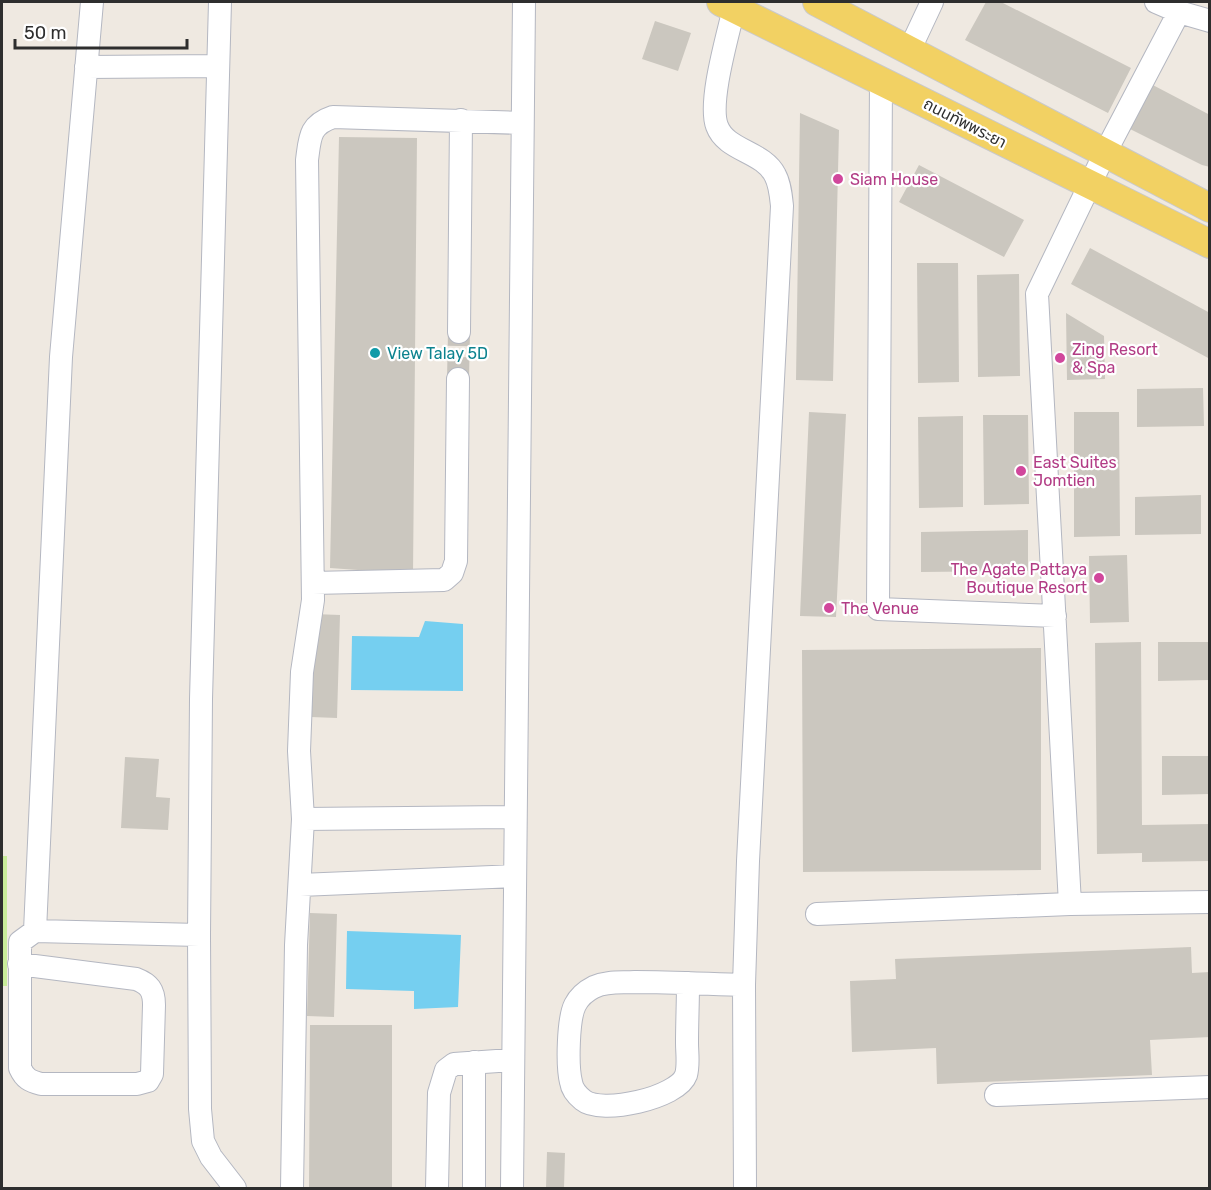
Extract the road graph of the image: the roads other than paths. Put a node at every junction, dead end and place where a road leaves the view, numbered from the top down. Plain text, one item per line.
1 (92, 2) edge
2 (220, 2) edge
3 (525, 2) edge
4 (817, 2) edge
5 (932, 2) edge
6 (1156, 2) edge
7 (728, 5) edge
8 (1179, 12) junction
9 (1209, 21) edge
10 (909, 51) junction
11 (218, 66) junction
12 (86, 68) junction
13 (881, 79) junction
14 (460, 120) junction
15 (522, 123) junction
16 (1105, 153) junction
17 (1089, 185) junction
18 (1209, 208) edge
19 (1209, 244) edge
20 (459, 332) tunnel mouth
21 (458, 379) tunnel mouth
22 (313, 583) junction
23 (1055, 616) junction
24 (515, 817) junction
25 (303, 819) junction
26 (514, 876) junction
27 (300, 885) junction
28 (1209, 902) edge
29 (1070, 904) junction
30 (817, 914) dead end
31 (35, 931) junction
32 (199, 934) junction
33 (20, 964) junction
34 (688, 984) junction
35 (744, 985) junction
36 (512, 1060) junction
37 (474, 1062) junction
38 (1209, 1087) edge
39 (996, 1095) dead end
40 (235, 1188) edge
41 (292, 1188) edge
42 (437, 1188) edge
43 (474, 1188) edge
44 (512, 1188) edge
45 (745, 1188) edge

1 - 12 street
2 - 11 street
3 - 15 street
4 - 10 main road
5 - 10 street
6 - 8 street
7 - 13 main road, ถนนทัพพระยา
7 - 35 street
8 - 9 street
8 - 16 street
10 - 16 main road
11 - 12 street
11 - 32 street
12 - 31 street
13 - 17 main road, ถนนทัพพระยา
13 - 23 street
14 - 15 street
14 - 20 street
14 - 22 street
15 - 24 street
16 - 17 street
16 - 18 main road
17 - 19 main road, ถนนทัพพระยา
17 - 23 street
21 - 22 street
22 - 25 street
23 - 29 street
24 - 25 street
24 - 26 street
25 - 27 street
26 - 27 street
26 - 36 street
27 - 41 street
28 - 29 street
29 - 30 street
31 - 32 street
31 - 33 street
32 - 40 street
33 - 33 street
34 - 34 street
34 - 35 street
35 - 45 street
36 - 37 street
36 - 44 street
37 - 42 street
37 - 43 street
38 - 39 street

